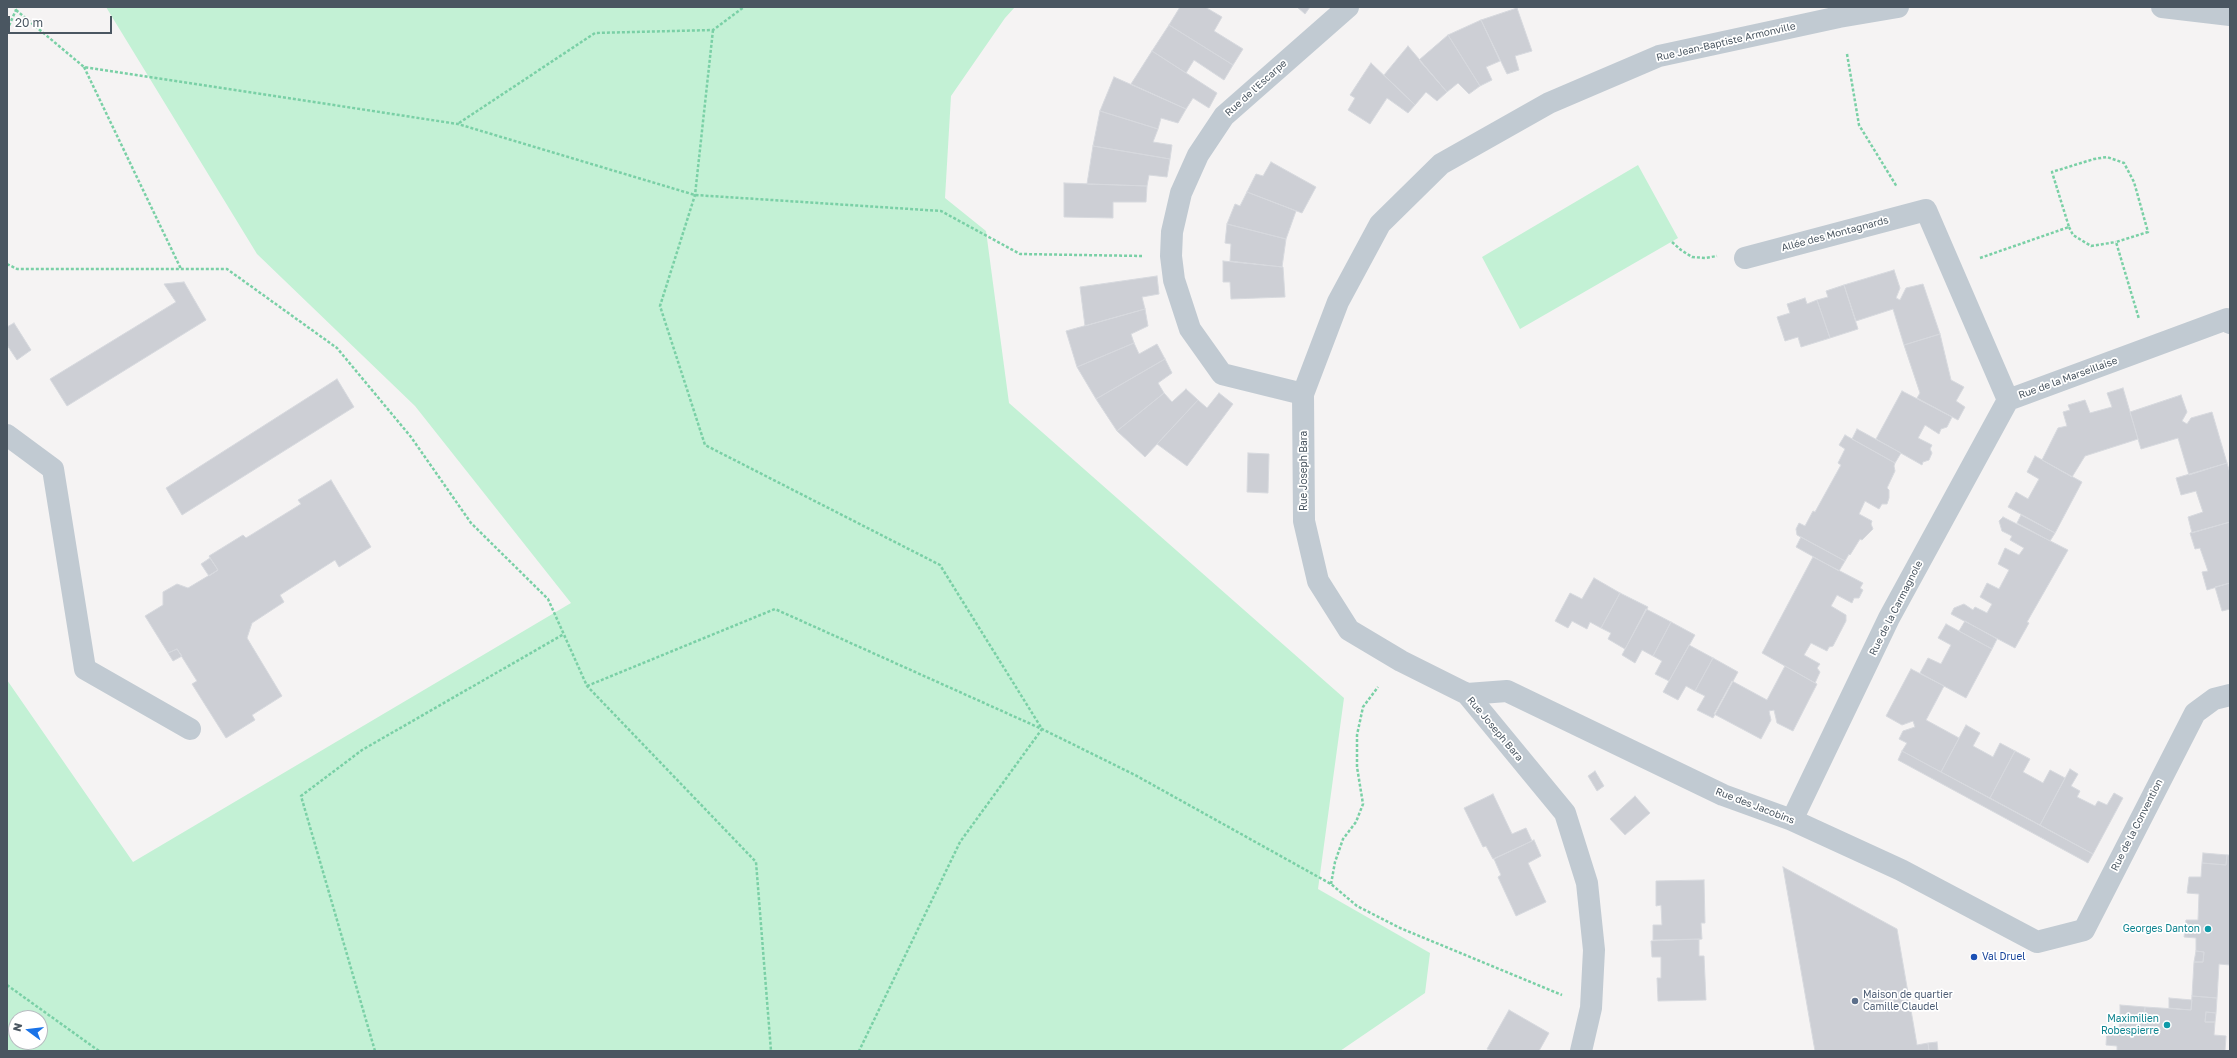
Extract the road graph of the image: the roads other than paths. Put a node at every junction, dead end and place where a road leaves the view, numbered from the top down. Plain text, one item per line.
1 (1348, 7) edge
2 (1898, 7) edge
3 (2162, 7) edge
4 (2230, 15) edge
5 (1926, 210) joint
6 (1734, 256) road end
7 (2230, 324) edge
8 (1303, 394) junction
9 (2008, 400) junction
10 (7, 436) edge
11 (1467, 694) junction
12 (2230, 695) edge
13 (190, 729) dead end
14 (1792, 820) junction
15 (2037, 942) joint
16 (1581, 1051) edge

1 - 8 street, Rue de l'Escarpe
2 - 8 street, Rue Jean-Baptiste Armonville
3 - 4 street
5 - 6 street, Allée des Montagnards
5 - 9 street, Rue de la Marseillaise
7 - 9 street, Rue de la Marseillaise
8 - 11 street, Rue Joseph Bara
9 - 14 street, Rue de la Carmagnole
10 - 13 street
11 - 14 street, Rue des Jacobins
11 - 16 street, Rue Joseph Bara
12 - 15 street, Rue de la Convention
14 - 15 street, Rue des Jacobins

